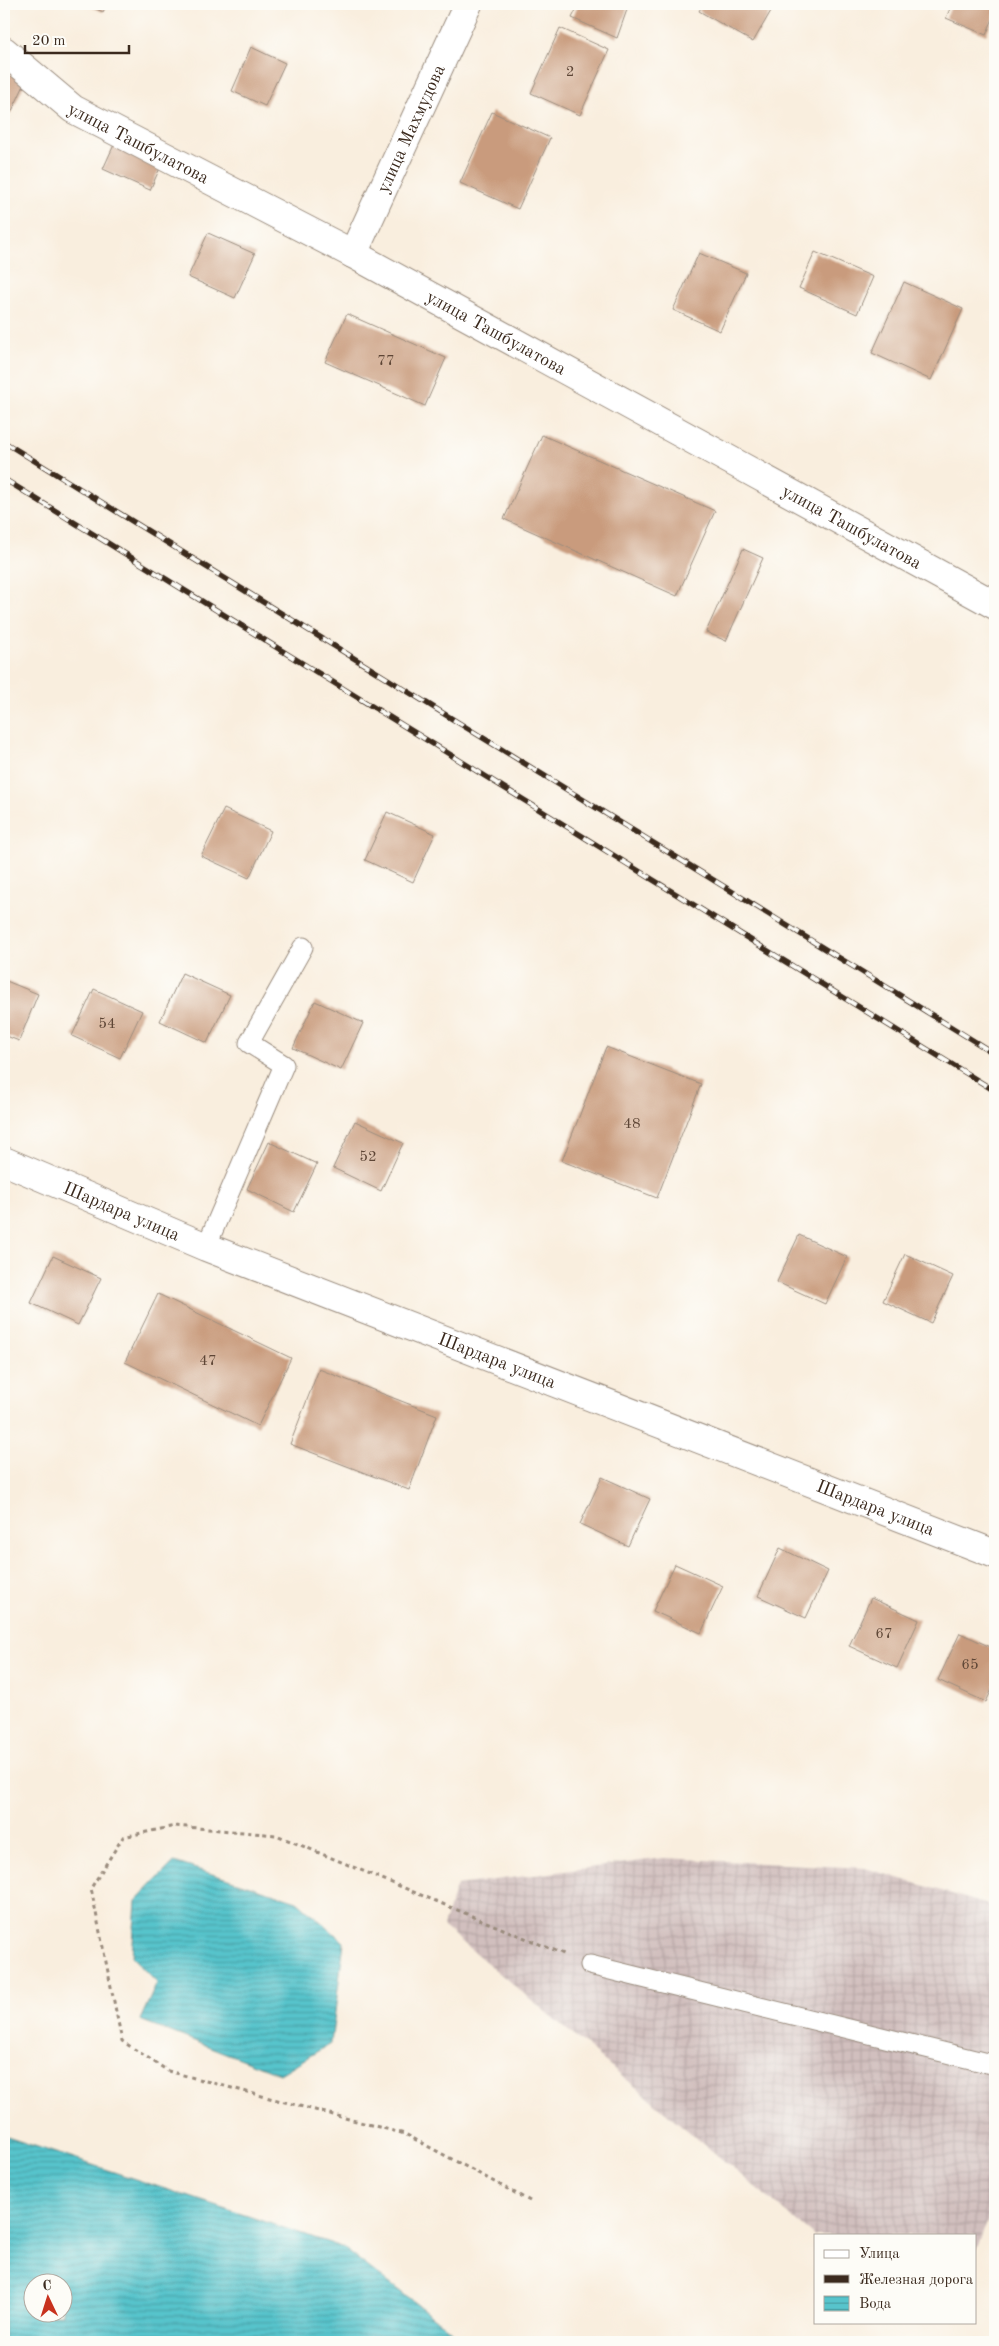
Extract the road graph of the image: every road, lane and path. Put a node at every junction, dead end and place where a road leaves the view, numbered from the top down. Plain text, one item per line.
1 (468, 4) edge
2 (4, 51) edge
3 (353, 254) junction
4 (995, 605) edge
5 (303, 947) dead end
6 (4, 1160) edge
7 (206, 1247) junction
8 (995, 1554) edge
9 (590, 1965) joint
10 (995, 2066) edge
11 (530, 2201) dead end

1 - 3 street, улица Махмудова
2 - 3 street, улица Ташбулатова
3 - 4 street, улица Ташбулатова
5 - 7 lane
6 - 7 street, Шардара улица
7 - 8 street, Шардара улица
9 - 10 lane
9 - 11 path

